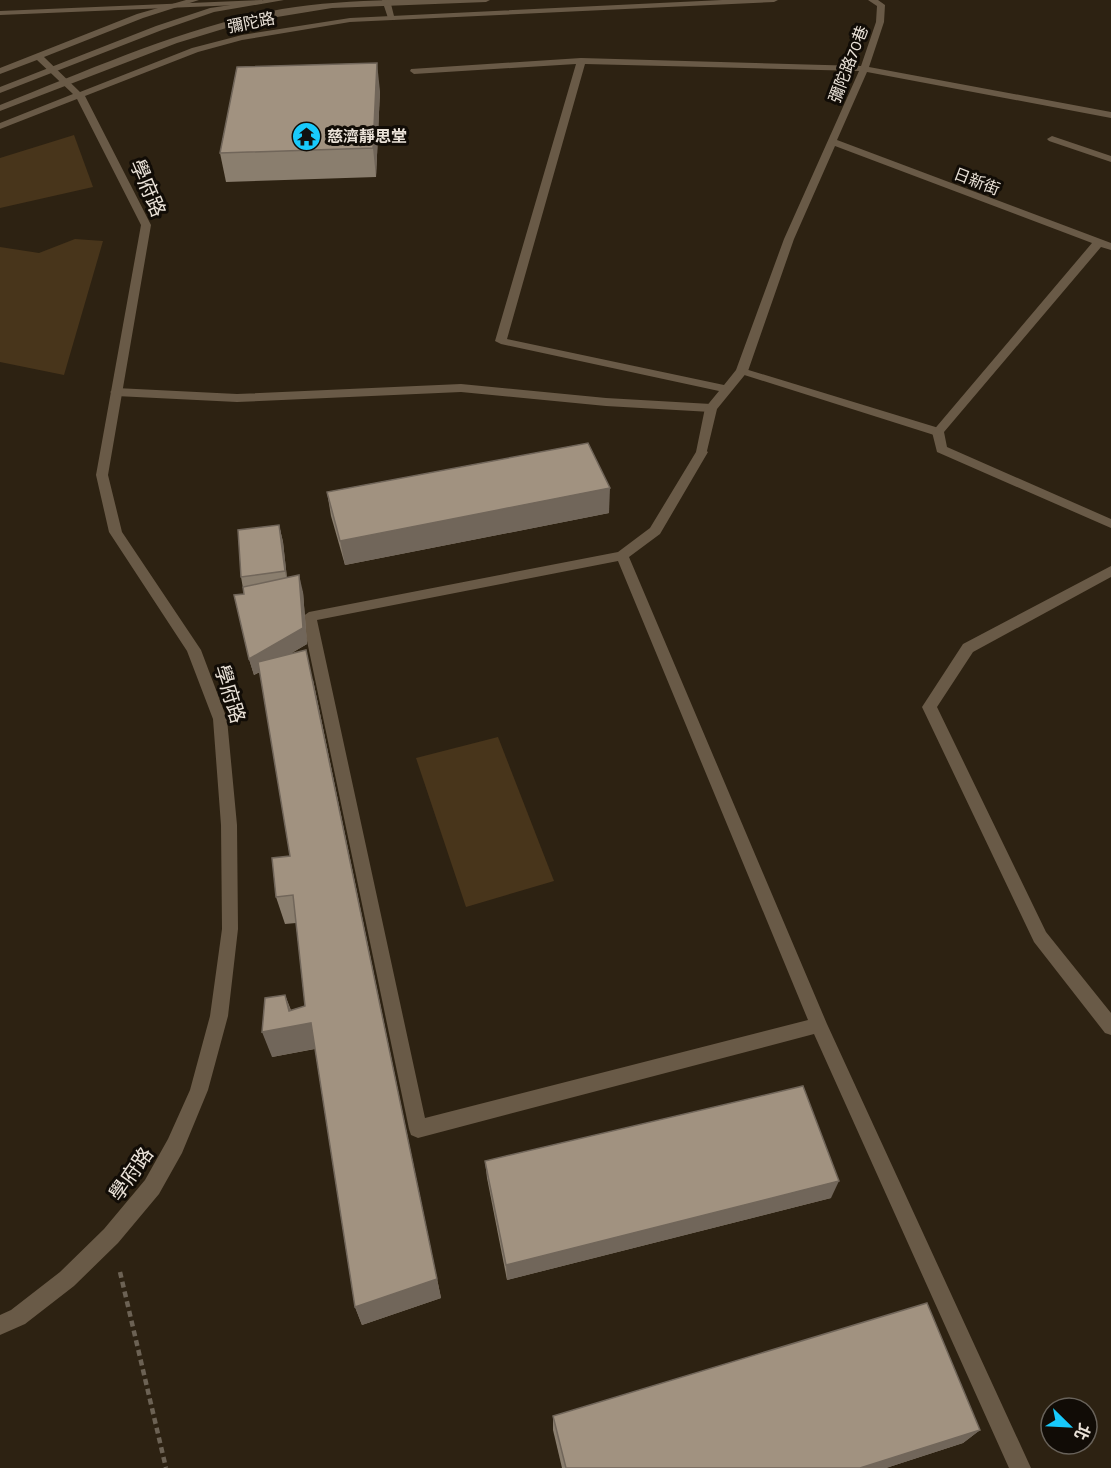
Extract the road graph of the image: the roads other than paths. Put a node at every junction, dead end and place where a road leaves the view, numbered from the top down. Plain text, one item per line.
1 (195, 0) edge
2 (280, 0) edge
3 (486, 0) edge
4 (774, 0) edge
5 (872, 0) edge
6 (262, 2) junction
7 (387, 2) edge
8 (174, 5) junction
9 (0, 13) edge
10 (392, 18) junction
11 (38, 56) junction
12 (581, 61) junction
13 (864, 69) junction
14 (54, 70) junction
15 (0, 71) edge
16 (414, 71) dead end
17 (68, 83) junction
18 (0, 90) edge
19 (81, 97) junction
20 (0, 108) edge
21 (1111, 115) edge
22 (0, 126) edge
23 (1052, 139) dead end
24 (833, 142) junction
25 (1111, 159) edge
26 (1105, 244) edge
27 (742, 371) junction
28 (725, 389) junction
29 (116, 392) junction
30 (711, 408) junction
31 (938, 432) junction
32 (1111, 524) edge
33 (622, 556) junction
34 (1111, 571) edge
35 (819, 1025) junction
36 (1111, 1027) edge
37 (0, 1325) edge
38 (1020, 1468) edge

1 - 8 street
2 - 6 street, 彌陀路
3 - 7 street, 彌陀路
4 - 10 street, 彌陀路
5 - 13 street, 彌陀路70巷
6 - 8 street
6 - 14 street, 彌陀路
7 - 10 street
7 - 17 street, 彌陀路
8 - 9 street
8 - 11 street
10 - 19 street, 彌陀路
11 - 14 street, 學府路
11 - 15 street
12 - 13 street
12 - 16 street
12 - 28 street
13 - 21 street
13 - 24 street, 彌陀路70巷
14 - 17 street, 學府路
14 - 18 street, 彌陀路
17 - 19 street, 學府路
17 - 20 street, 彌陀路
19 - 22 street, 彌陀路
19 - 29 street, 學府路
23 - 25 street
24 - 26 street, 日新街
24 - 27 street, 彌陀路70巷
26 - 31 street
27 - 28 street
27 - 31 street
28 - 30 street
29 - 30 street
29 - 37 street, 學府路
30 - 33 street
31 - 32 street
33 - 35 street
33 - 35 street
34 - 36 street
35 - 38 street

